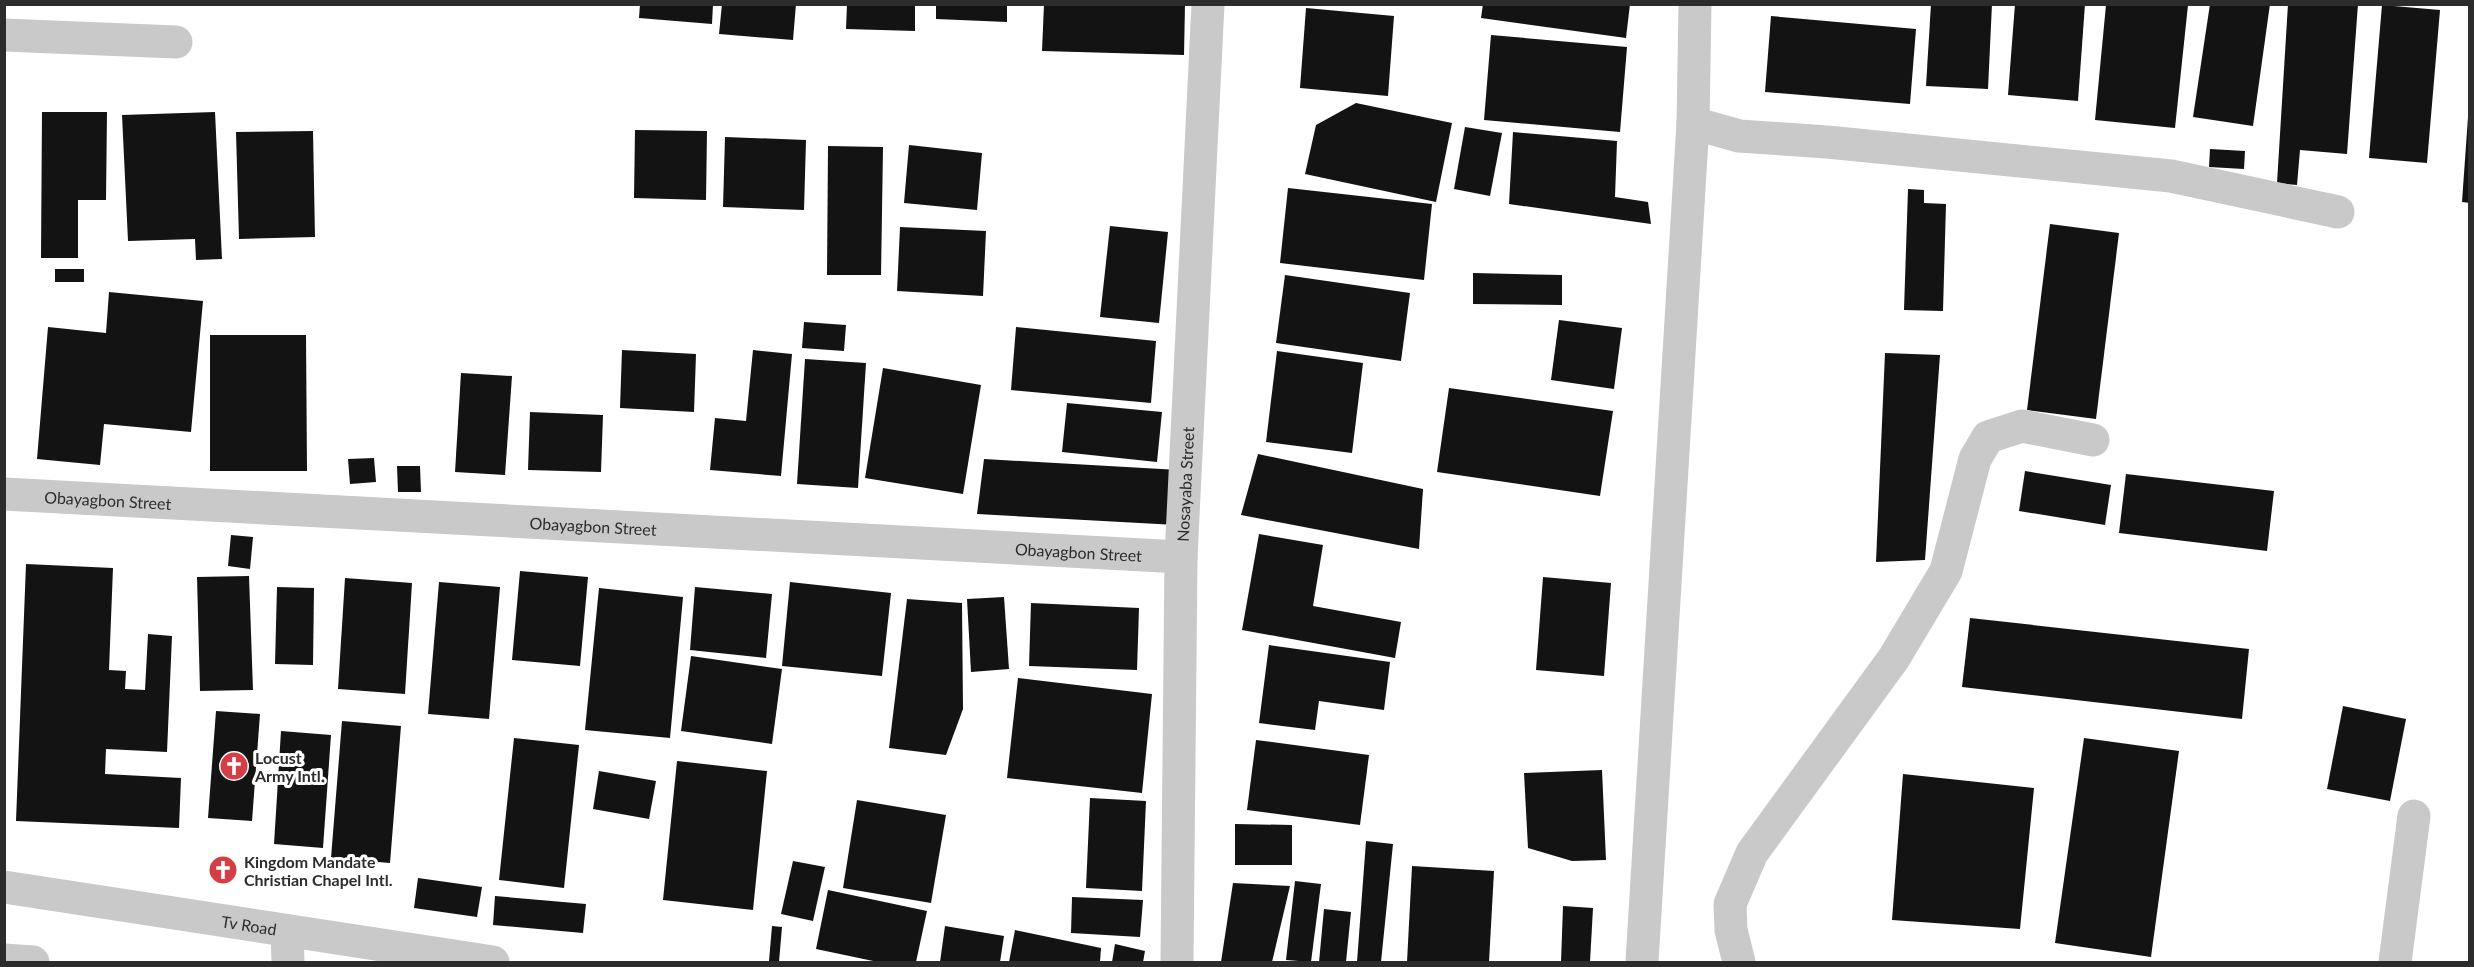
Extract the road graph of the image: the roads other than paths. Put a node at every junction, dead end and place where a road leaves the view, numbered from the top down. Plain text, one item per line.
1 (1208, 4) edge
2 (1695, 4) edge
3 (4, 35) edge
4 (176, 42) dead end
5 (1693, 123) junction
6 (2338, 212) dead end
7 (2093, 440) dead end
8 (4, 494) edge
9 (1181, 557) junction
10 (2414, 816) dead end
11 (4, 887) edge
12 (288, 931) junction
13 (4, 960) edge
14 (33, 963) edge
15 (288, 963) edge
16 (494, 963) edge
17 (1177, 963) edge
18 (1642, 963) edge
19 (1739, 963) edge
20 (2395, 963) edge

1 - 9 street, Nosayaba Street
2 - 5 street
3 - 4 street
5 - 6 street
5 - 18 street
7 - 19 street
8 - 9 street, Obayagbon Street
9 - 17 street, Nosayaba Street
10 - 20 street
11 - 12 street, Tv Road
12 - 15 street
12 - 16 street, Tv Road
13 - 14 street

